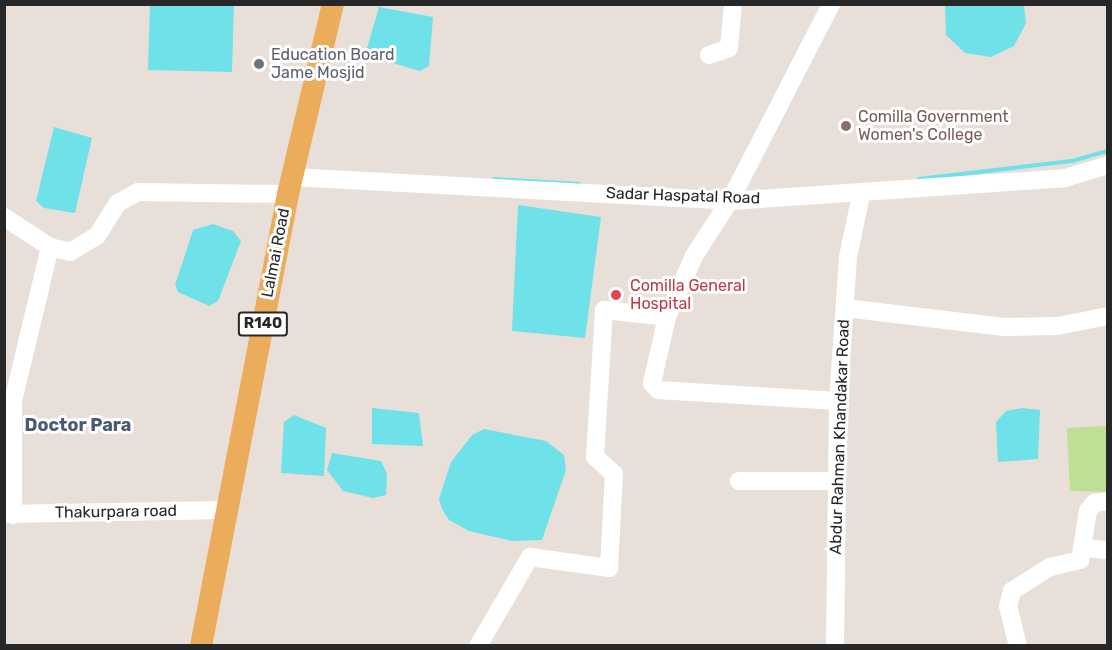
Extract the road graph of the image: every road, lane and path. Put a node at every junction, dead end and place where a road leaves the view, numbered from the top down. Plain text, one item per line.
1 (333, 4) edge
2 (733, 4) edge
3 (831, 4) edge
4 (709, 55) dead end
5 (1107, 165) edge
6 (290, 185) junction
7 (734, 194) junction
8 (861, 195) junction
9 (4, 217) edge
10 (50, 247) junction
11 (844, 308) junction
12 (1107, 316) edge
13 (667, 317) junction
14 (838, 401) junction
15 (837, 481) junction
16 (739, 482) dead end
17 (1107, 501) edge
18 (227, 510) junction
19 (9, 514) edge
20 (1084, 548) junction
21 (1107, 550) edge
22 (201, 645) edge
23 (478, 645) edge
24 (835, 645) edge
25 (1018, 645) edge

1 - 6 main road, Lalmai Road / R140
2 - 4 street
3 - 7 street
5 - 8 street, Sadar Haspatal Road
6 - 7 street, Sadar Haspatal Road
6 - 10 street, Sadar Haspatal Road
6 - 18 main road, Lalmai Road / R140
7 - 8 street, Sadar Haspatal Road
7 - 13 street
8 - 11 street, Abdur Rahman Khandakar Road
9 - 10 street
10 - 19 street
11 - 12 street
11 - 14 street, Abdur Rahman Khandakar Road
13 - 14 street
13 - 23 street
14 - 15 street, Abdur Rahman Khandakar Road
15 - 16 street
15 - 24 street, Abdur Rahman Khandakar Road
17 - 20 street
18 - 19 street, Thakurpara road
18 - 22 main road, Lalmai Road / R140
20 - 21 street
20 - 25 street

